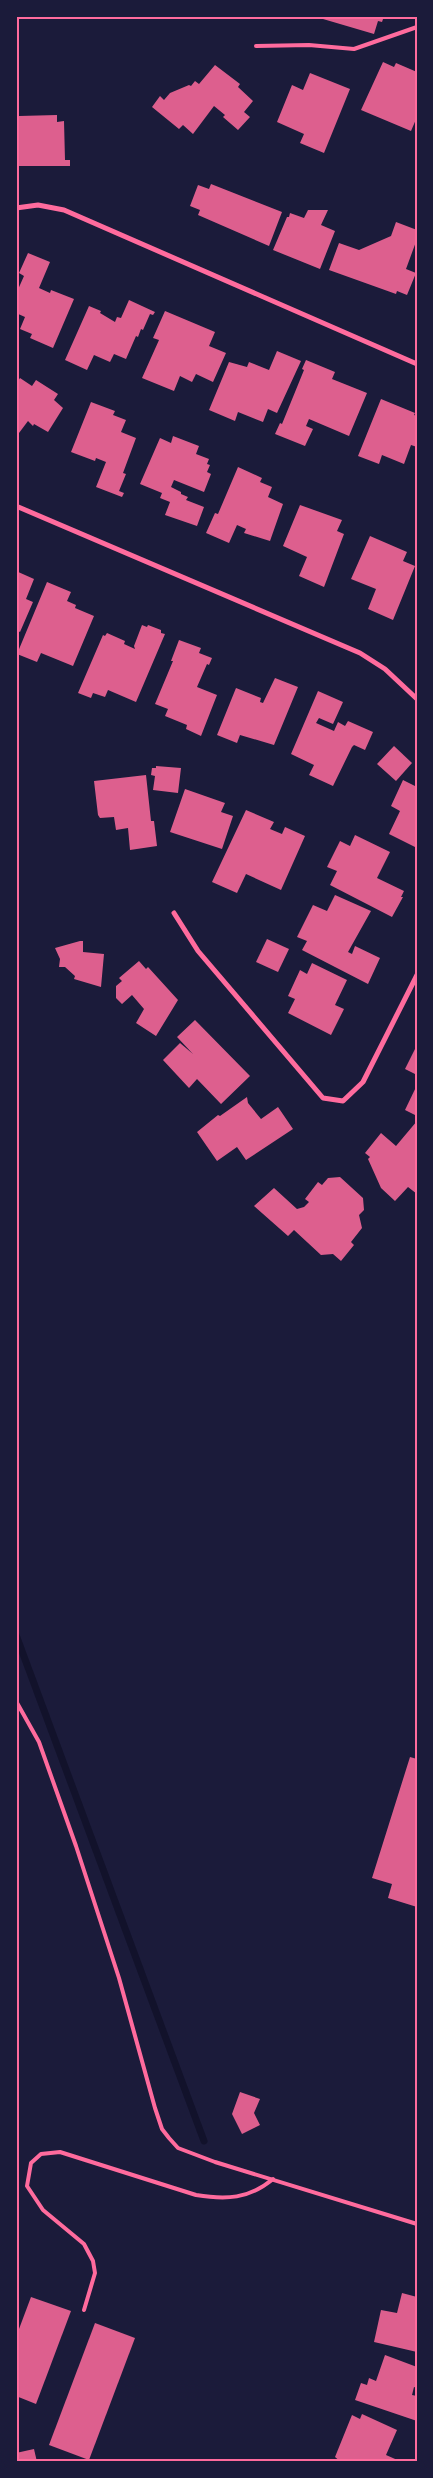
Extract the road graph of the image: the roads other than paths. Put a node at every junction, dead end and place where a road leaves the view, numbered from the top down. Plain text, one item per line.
1 (417, 27) edge
2 (256, 46) dead end
3 (16, 208) edge
4 (417, 364) edge
5 (16, 506) edge
6 (417, 699) edge
7 (174, 912) dead end
8 (417, 975) edge
9 (16, 1702) edge
10 (273, 2179) junction
11 (417, 2224) edge
12 (84, 2310) dead end

1 - 2 lane
3 - 4 street
5 - 6 street
7 - 8 street
9 - 10 lane
10 - 11 lane
10 - 12 lane

